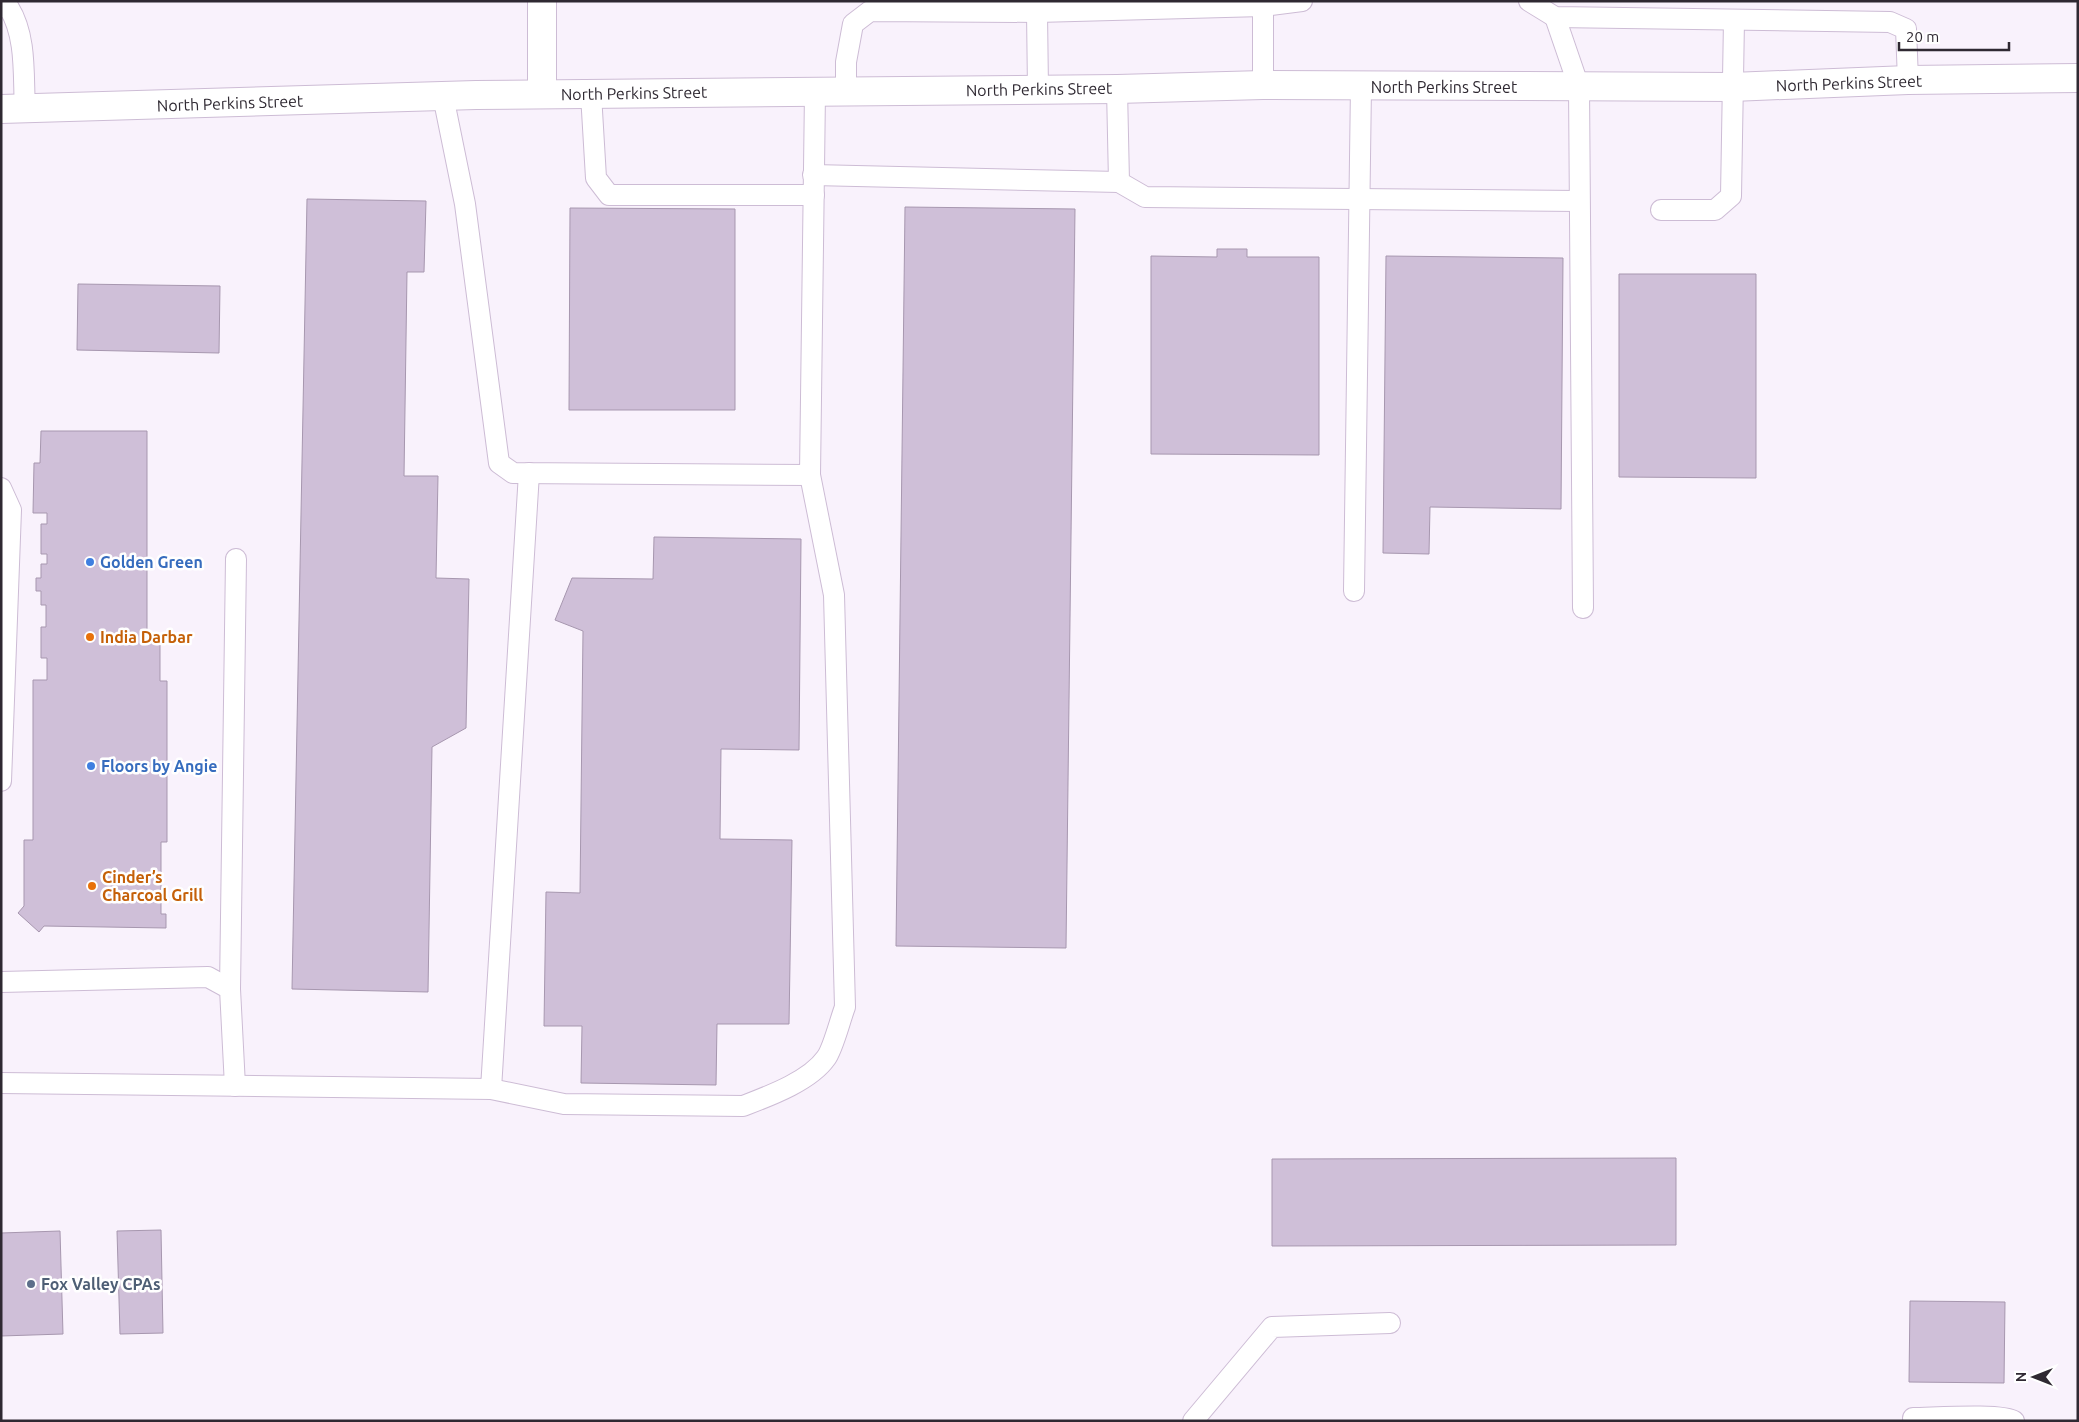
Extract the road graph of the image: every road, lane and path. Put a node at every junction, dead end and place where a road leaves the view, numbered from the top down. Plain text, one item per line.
1 (542, 1) edge
2 (1302, 1) edge
3 (1529, 1) edge
4 (1262, 6) junction
5 (1, 7) edge
6 (1037, 12) junction
7 (1555, 17) junction
8 (1734, 20) junction
9 (2078, 78) edge
10 (1908, 80) junction
11 (1263, 85) junction
12 (1361, 86) junction
13 (1578, 87) junction
14 (1732, 87) junction
15 (1117, 89) junction
16 (1038, 90) junction
17 (846, 91) junction
18 (815, 92) junction
19 (542, 94) junction
20 (591, 94) junction
21 (443, 96) junction
22 (13, 109) edge
23 (1119, 182) junction
24 (813, 185) junction
25 (1361, 198) junction
26 (1578, 201) junction
27 (1661, 210) dead end
28 (529, 473) junction
29 (810, 475) junction
30 (1, 488) edge
31 (236, 559) dead end
32 (1354, 590) dead end
33 (1583, 608) dead end
34 (1, 781) edge
35 (1, 982) edge
36 (230, 989) junction
37 (1, 1083) edge
38 (235, 1086) junction
39 (491, 1089) junction
40 (1390, 1324) dead end
41 (1914, 1418) dead end
42 (1193, 1421) edge
43 (2014, 1421) edge

1 - 19 street
2 - 4 lane
3 - 7 lane
4 - 6 lane
4 - 11 lane
5 - 22 lane
6 - 16 lane
6 - 17 lane
7 - 8 lane
7 - 13 lane
8 - 10 lane
8 - 14 lane
9 - 10 street, North Perkins Street
10 - 14 street, North Perkins Street
11 - 12 street, North Perkins Street
11 - 15 street, North Perkins Street
12 - 13 street, North Perkins Street
12 - 25 lane
13 - 14 street, North Perkins Street
13 - 26 lane
14 - 27 lane
15 - 16 street, North Perkins Street
15 - 23 lane
16 - 17 street, North Perkins Street
17 - 18 street, North Perkins Street
18 - 20 street, North Perkins Street
18 - 24 lane
19 - 20 street, North Perkins Street
19 - 21 street, North Perkins Street
20 - 24 lane
21 - 22 street, North Perkins Street
21 - 28 lane
23 - 24 lane
23 - 25 lane
24 - 29 lane
25 - 26 lane
25 - 32 lane
26 - 33 lane
28 - 29 lane
28 - 39 lane
29 - 39 lane
30 - 34 lane
31 - 36 lane
35 - 36 lane
36 - 38 lane
37 - 38 lane
38 - 39 lane
40 - 42 lane
41 - 43 lane

